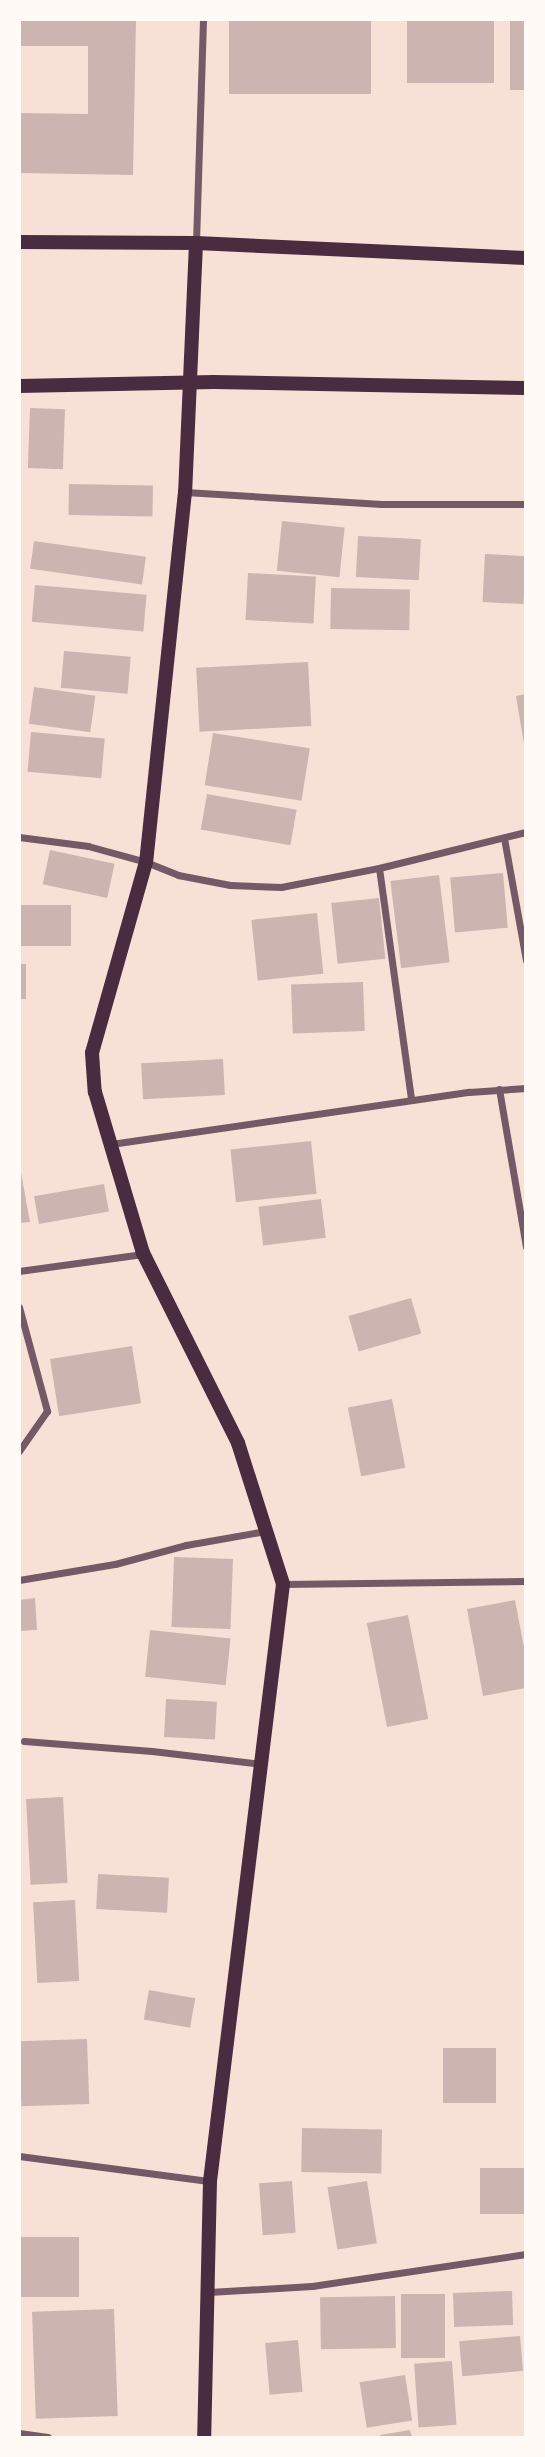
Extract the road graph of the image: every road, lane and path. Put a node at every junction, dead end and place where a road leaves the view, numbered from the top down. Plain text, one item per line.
1 (203, 19) edge
2 (19, 242) edge
3 (196, 243) junction
4 (526, 258) edge
5 (19, 386) edge
6 (526, 388) edge
7 (185, 492) junction
8 (526, 504) edge
9 (526, 832) edge
10 (19, 837) edge
11 (504, 838) junction
12 (146, 862) junction
13 (379, 869) junction
14 (526, 960) edge
15 (526, 1088) edge
16 (499, 1089) junction
17 (411, 1100) junction
18 (111, 1144) junction
19 (526, 1247) edge
20 (144, 1254) junction
21 (19, 1271) edge
22 (19, 1307) edge
23 (19, 1451) edge
24 (265, 1531) junction
25 (19, 1580) edge
26 (526, 1581) edge
27 (283, 1584) junction
28 (24, 1741) dead end
29 (263, 1765) junction
30 (19, 2156) edge
31 (210, 2181) junction
32 (526, 2254) edge
33 (209, 2292) junction
34 (19, 2433) edge
35 (48, 2437) edge
36 (204, 2438) edge

1 - 3 street
2 - 3 main road
3 - 4 main road
3 - 7 main road
5 - 6 main road
7 - 8 street
7 - 12 main road
9 - 11 street
10 - 12 street
11 - 13 street
11 - 14 street
12 - 13 street
12 - 18 main road
13 - 17 street
15 - 16 street
16 - 17 street
16 - 19 street
17 - 18 street
18 - 20 main road
20 - 21 street
20 - 24 main road
22 - 23 street
24 - 25 street
24 - 27 main road
26 - 27 street
27 - 29 main road
28 - 29 street
29 - 31 main road
30 - 31 street
31 - 33 main road
32 - 33 street
33 - 36 main road
34 - 35 street

